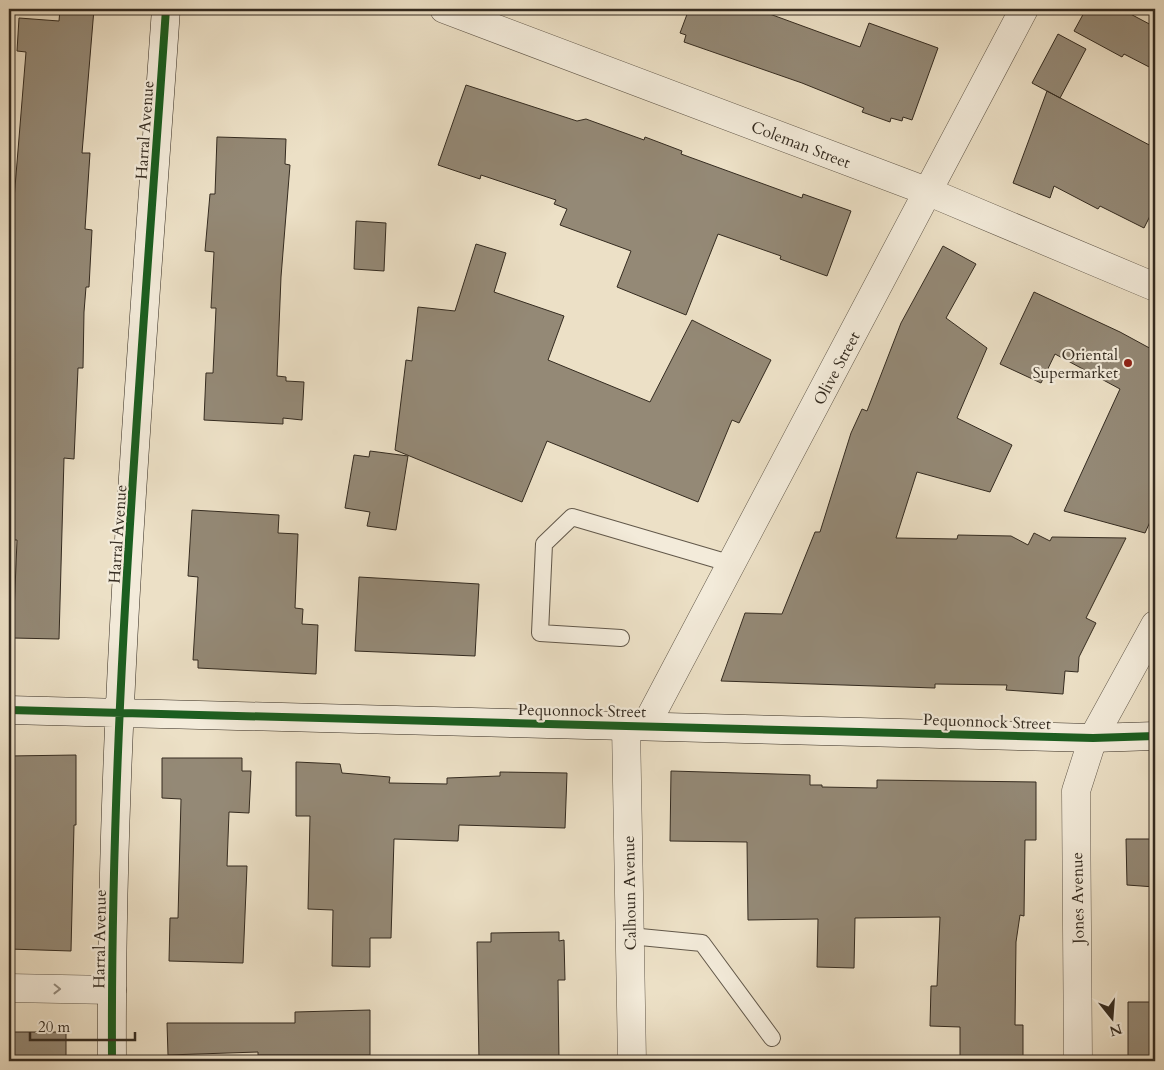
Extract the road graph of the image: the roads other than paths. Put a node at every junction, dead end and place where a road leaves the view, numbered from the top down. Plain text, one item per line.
1 (166, 9) edge
2 (444, 9) edge
3 (1024, 9) edge
4 (929, 192) junction
5 (1155, 287) edge
6 (732, 564) junction
7 (1155, 625) edge
8 (621, 638) dead end
9 (9, 710) edge
10 (118, 714) junction
11 (636, 725) junction
12 (1155, 736) edge
13 (1093, 738) junction
14 (630, 936) junction
15 (9, 988) edge
16 (112, 990) junction
17 (772, 1038) dead end
18 (112, 1061) edge
19 (632, 1061) edge
20 (1078, 1061) edge

1 - 10 street, Harral Avenue
2 - 4 street, Coleman Street
3 - 4 street, Olive Street
4 - 5 street, Coleman Street
4 - 6 street, Olive Street
6 - 8 lane
6 - 11 street, Olive Street
7 - 13 street, Jones Avenue
9 - 10 street, Pequonnock Street
10 - 11 street, Pequonnock Street
10 - 16 street, Harral Avenue
11 - 13 street, Pequonnock Street
11 - 14 street, Calhoun Avenue
12 - 13 street, Pequonnock Street
13 - 20 street, Jones Avenue
14 - 17 lane
14 - 19 street, Calhoun Avenue
15 -> 16 street
16 - 18 street, Harral Avenue

